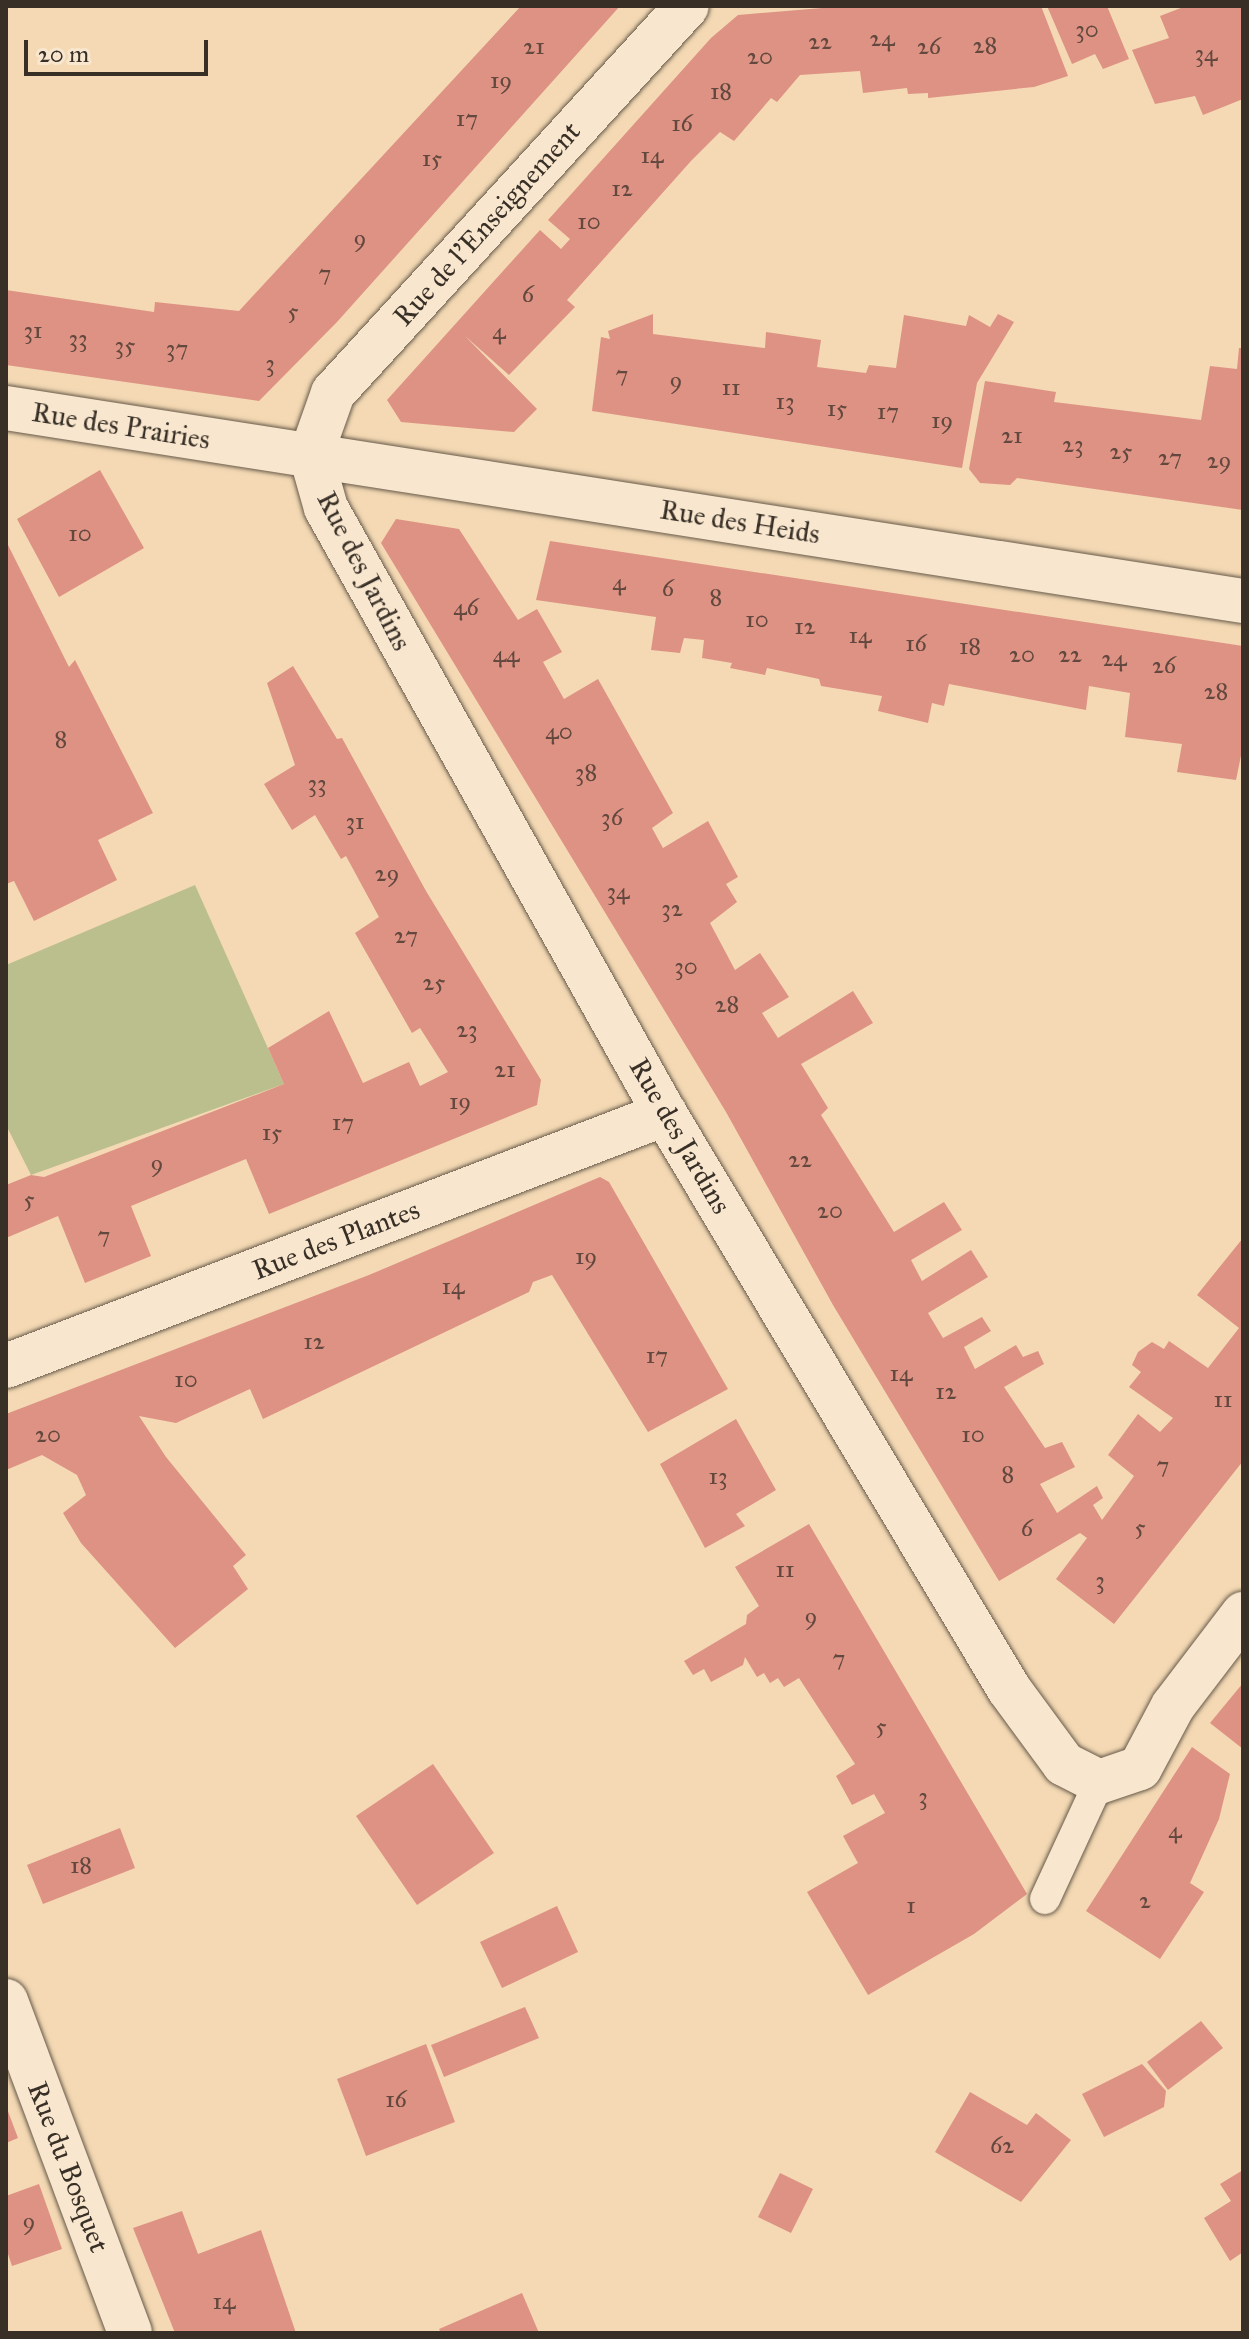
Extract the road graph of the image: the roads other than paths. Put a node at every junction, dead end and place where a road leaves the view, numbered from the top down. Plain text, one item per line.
1 (687, 6) edge
2 (6, 408) edge
3 (237, 445) joint
4 (311, 455) junction
5 (1243, 601) edge
6 (665, 1114) junction
7 (6, 1366) edge
8 (1243, 1614) edge
9 (1099, 1782) junction
10 (1045, 1899) dead end
11 (6, 2001) edge
12 (130, 2333) edge

1 - 4 street, Rue de l'Enseignement
2 - 3 street, Rue des Prairies
3 - 4 street, Rue des Heids
4 - 5 street, Rue des Heids
4 - 6 street, Rue des Jardins
6 - 7 street, Rue des Plantes
6 - 9 street, Rue des Jardins
8 - 9 street
9 - 10 lane
11 - 12 street, Rue du Bosquet

